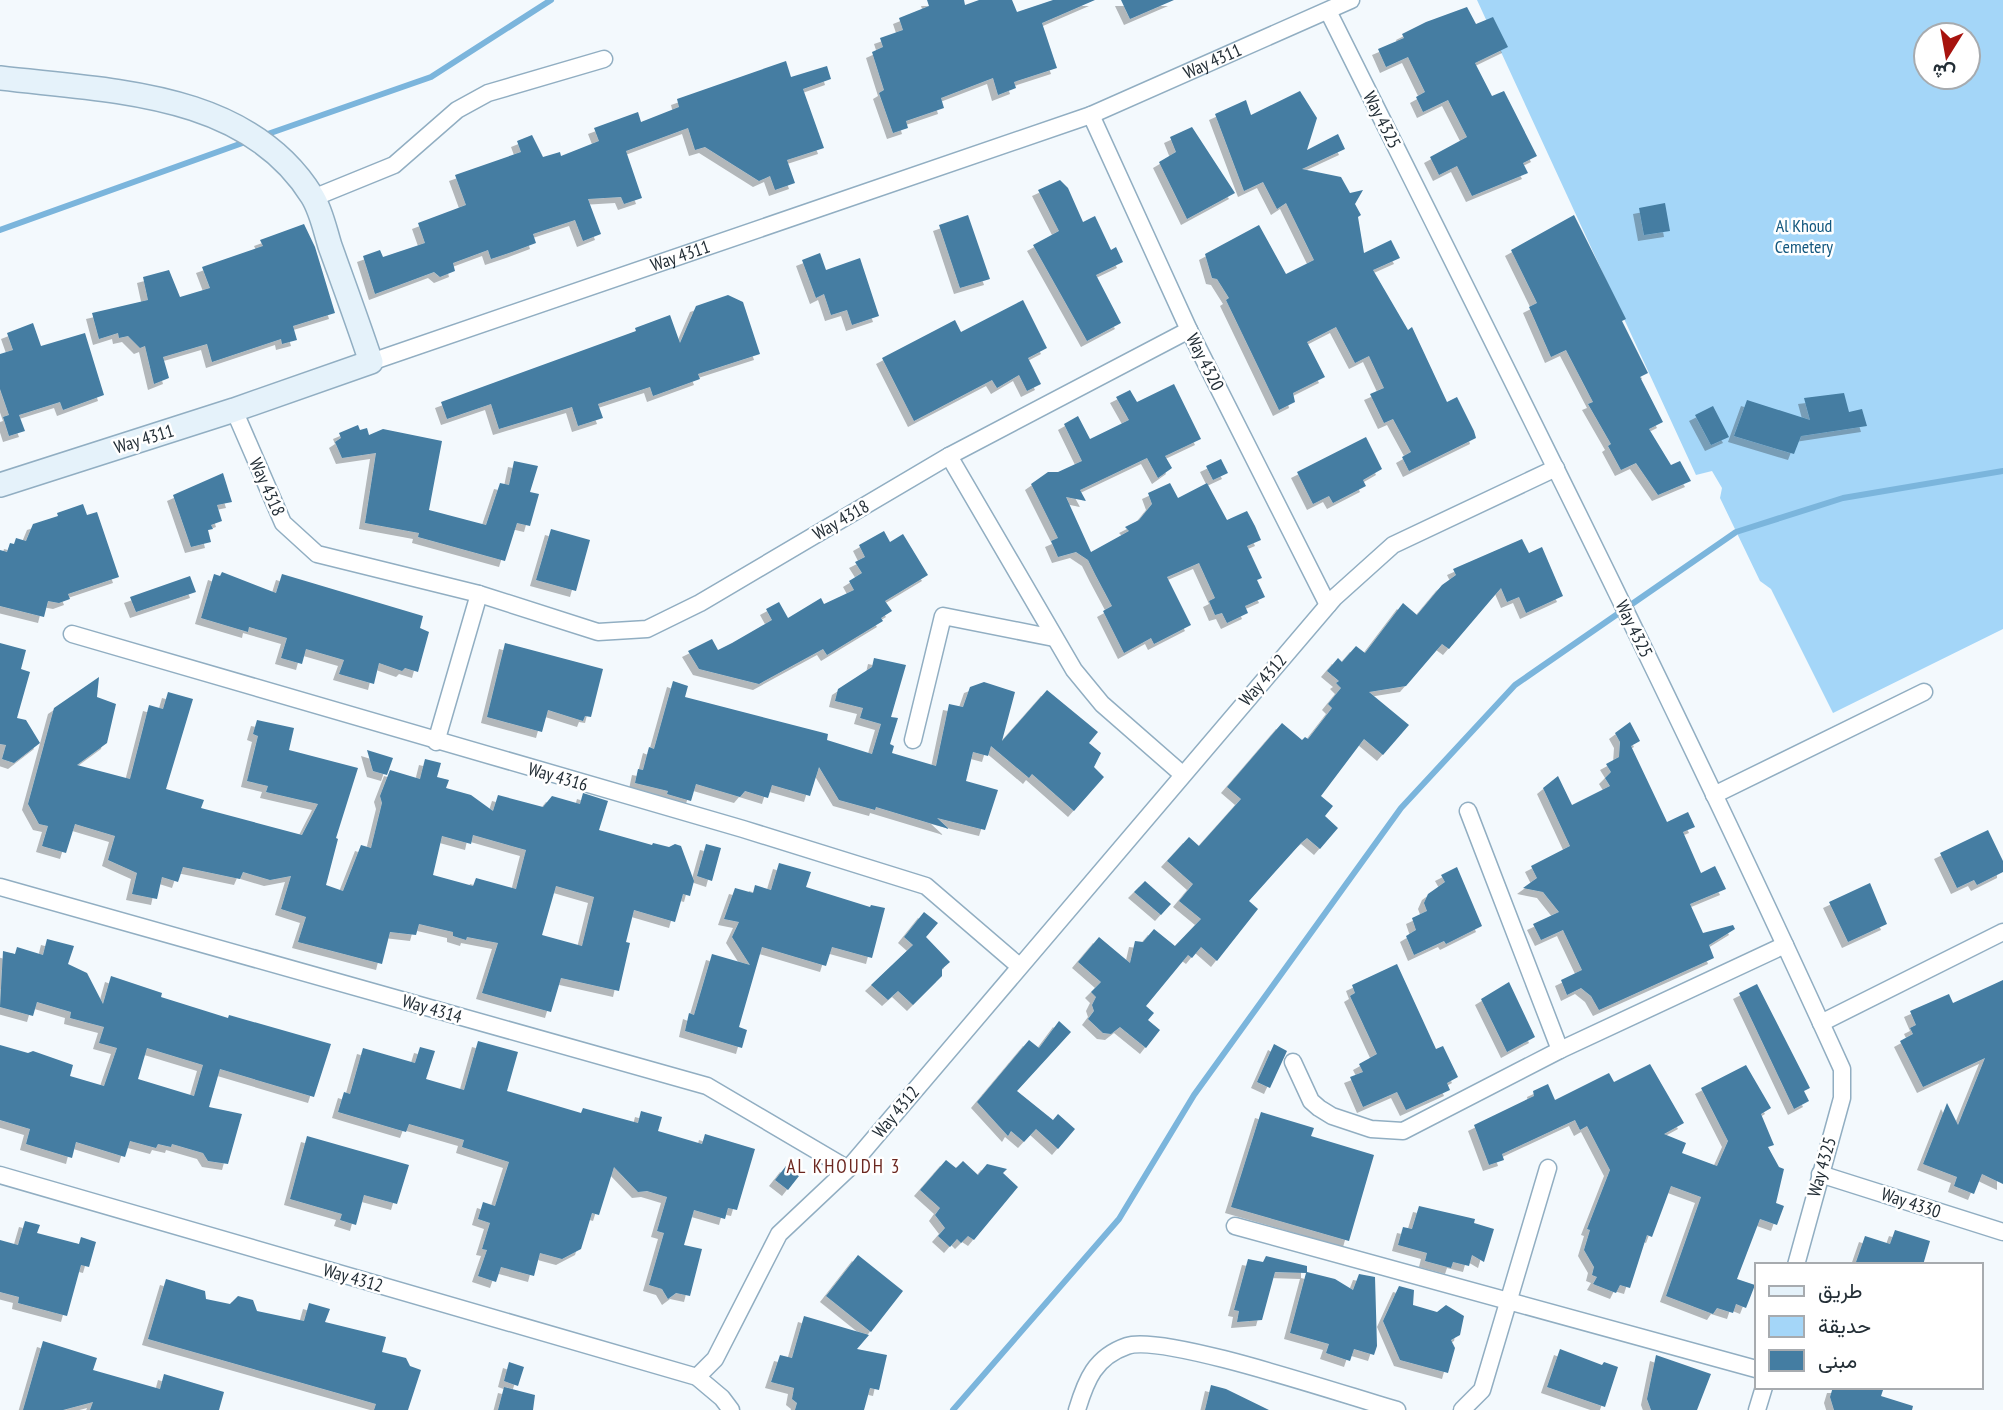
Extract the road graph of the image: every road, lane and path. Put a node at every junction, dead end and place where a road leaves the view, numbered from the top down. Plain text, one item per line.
1 (1351, 0) edge
2 (1328, 11) junction
3 (604, 59) dead end
4 (0, 78) edge
5 (1091, 115) junction
6 (313, 198) junction
7 (1189, 330) junction
8 (372, 362) junction
9 (234, 410) junction
10 (948, 456) junction
11 (1556, 468) junction
12 (0, 485) edge
13 (479, 594) junction
14 (1328, 605) junction
15 (72, 634) dead end
16 (1054, 638) junction
17 (1924, 692) dead end
18 (913, 740) dead end
19 (436, 742) junction
20 (1182, 774) junction
21 (1714, 795) junction
22 (1468, 811) dead end
23 (0, 887) edge
24 (2003, 932) edge
25 (1785, 945) junction
26 (1019, 966) junction
27 (1821, 1023) junction
28 (1560, 1050) junction
29 (1293, 1062) dead end
30 (1548, 1168) dead end
31 (848, 1169) junction
32 (1820, 1174) junction
33 (0, 1175) edge
34 (1236, 1226) dead end
35 (2003, 1232) edge
36 (1797, 1263) edge
37 (1510, 1299) junction
38 (1755, 1369) edge
39 (697, 1377) junction
40 (1763, 1389) edge
41 (731, 1410) edge
42 (1077, 1410) edge
43 (1397, 1410) edge
44 (1462, 1410) edge
45 (1757, 1410) edge

1 - 2 street, Way 4311
2 - 5 street, Way 4311
2 - 11 street, Way 4325
3 - 6 street
4 - 6 street
5 - 7 street, Way 4320
5 - 8 street, Way 4311
6 - 8 street
7 - 10 street, Way 4318
7 - 14 street, Way 4320
8 - 9 street, Way 4311
9 - 12 street, Way 4311
9 - 13 street, Way 4318
10 - 13 street, Way 4318
10 - 16 street
11 - 14 street, Way 4312
11 - 21 street, Way 4325
13 - 19 street
14 - 20 street, Way 4312
15 - 19 street, Way 4316
16 - 18 street
16 - 20 street
17 - 21 street
19 - 26 street, Way 4316
20 - 26 street, Way 4312
21 - 25 street, Way 4325
22 - 28 street
23 - 31 street, Way 4314
24 - 27 street
25 - 27 street, Way 4325
25 - 28 street
26 - 31 street, Way 4312
27 - 32 street, Way 4325
28 - 29 street
30 - 37 street
31 - 39 street, Way 4312
32 - 35 street, Way 4330
32 - 36 street, Way 4325
33 - 39 street, Way 4312
34 - 37 street
37 - 38 street
37 - 44 street
39 - 41 street
40 - 45 street
42 - 43 street

